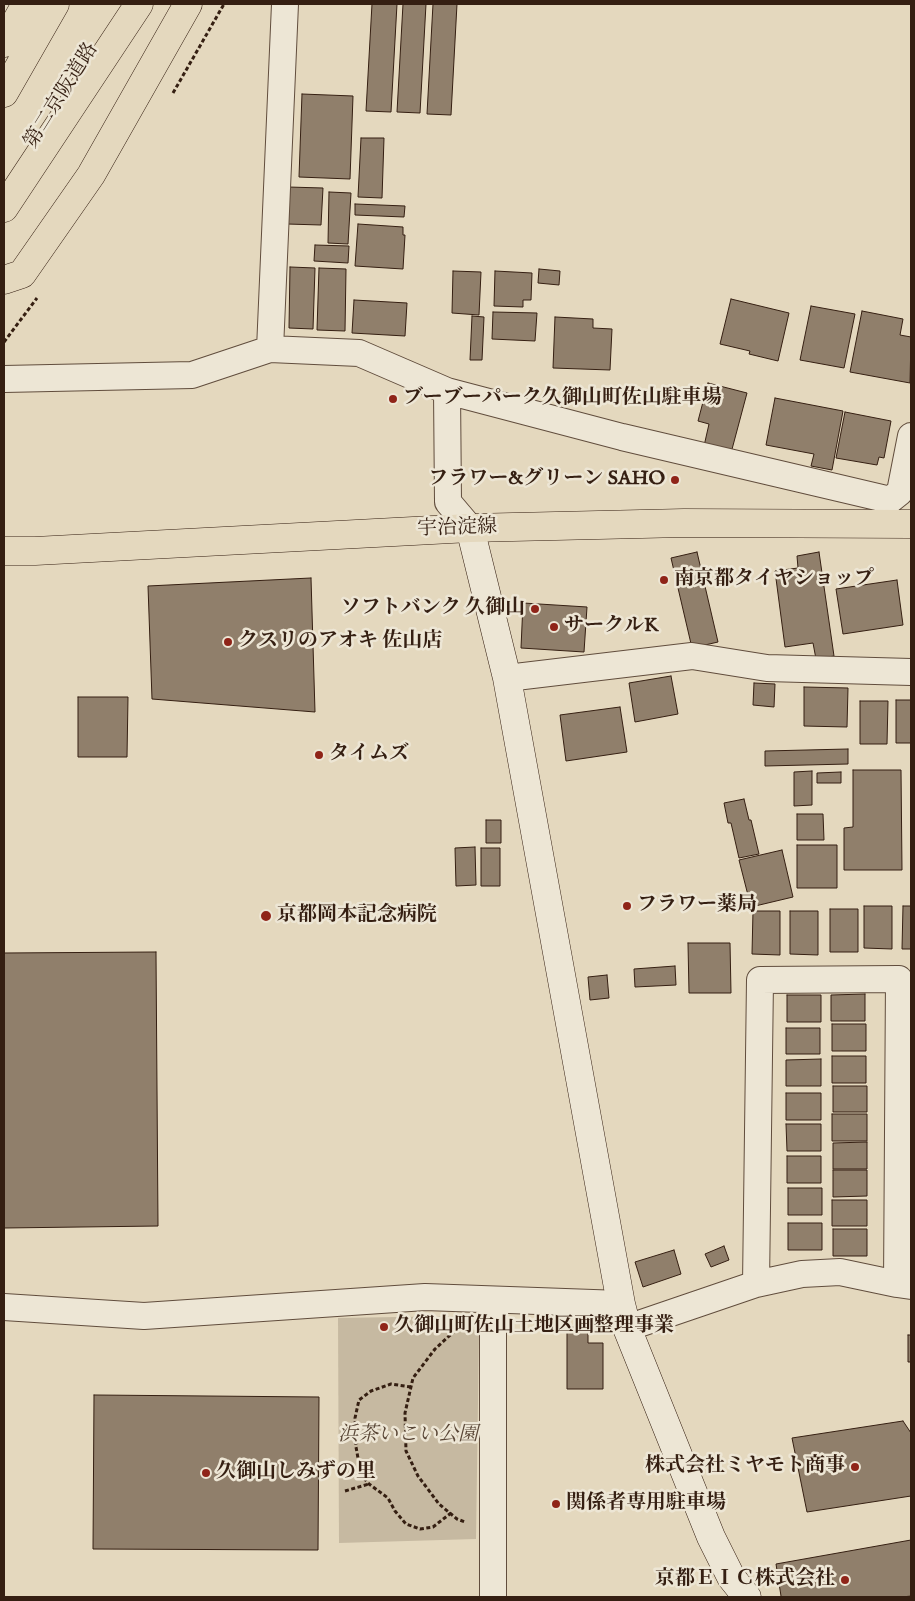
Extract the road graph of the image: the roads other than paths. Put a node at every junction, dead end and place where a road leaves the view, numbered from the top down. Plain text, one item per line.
1 (26, 4) edge
2 (55, 4) edge
3 (118, 4) edge
4 (139, 4) edge
5 (188, 4) edge
6 (285, 4) edge
7 (4, 43) edge
8 (4, 92) edge
9 (4, 187) edge
10 (4, 208) edge
11 (4, 280) edge
12 (270, 349) junction
13 (10, 370) edge
14 (447, 390) junction
15 (911, 436) edge
16 (897, 516) edge
17 (470, 528) junction
18 (4, 551) edge
19 (911, 672) edge
20 (507, 678) junction
21 (756, 1284) junction
22 (904, 1285) edge
23 (492, 1300) junction
24 (4, 1307) edge
25 (624, 1316) junction
26 (493, 1597) edge
27 (747, 1597) edge

1 - 7 main road
2 - 8 main road
3 - 9 main road, 第二京阪道路
4 - 10 main road
5 - 11 main road
6 - 12 street
12 - 13 street
12 - 14 street
14 - 16 street
14 - 17 street
15 - 16 street
16 - 17 main road, 宇治淀線
17 - 18 main road, 宇治淀線
17 - 20 street
19 - 20 street
20 - 25 street
21 - 22 street
21 - 22 street
21 - 25 street
23 - 24 street
23 - 25 street
23 - 26 street
25 - 27 street

